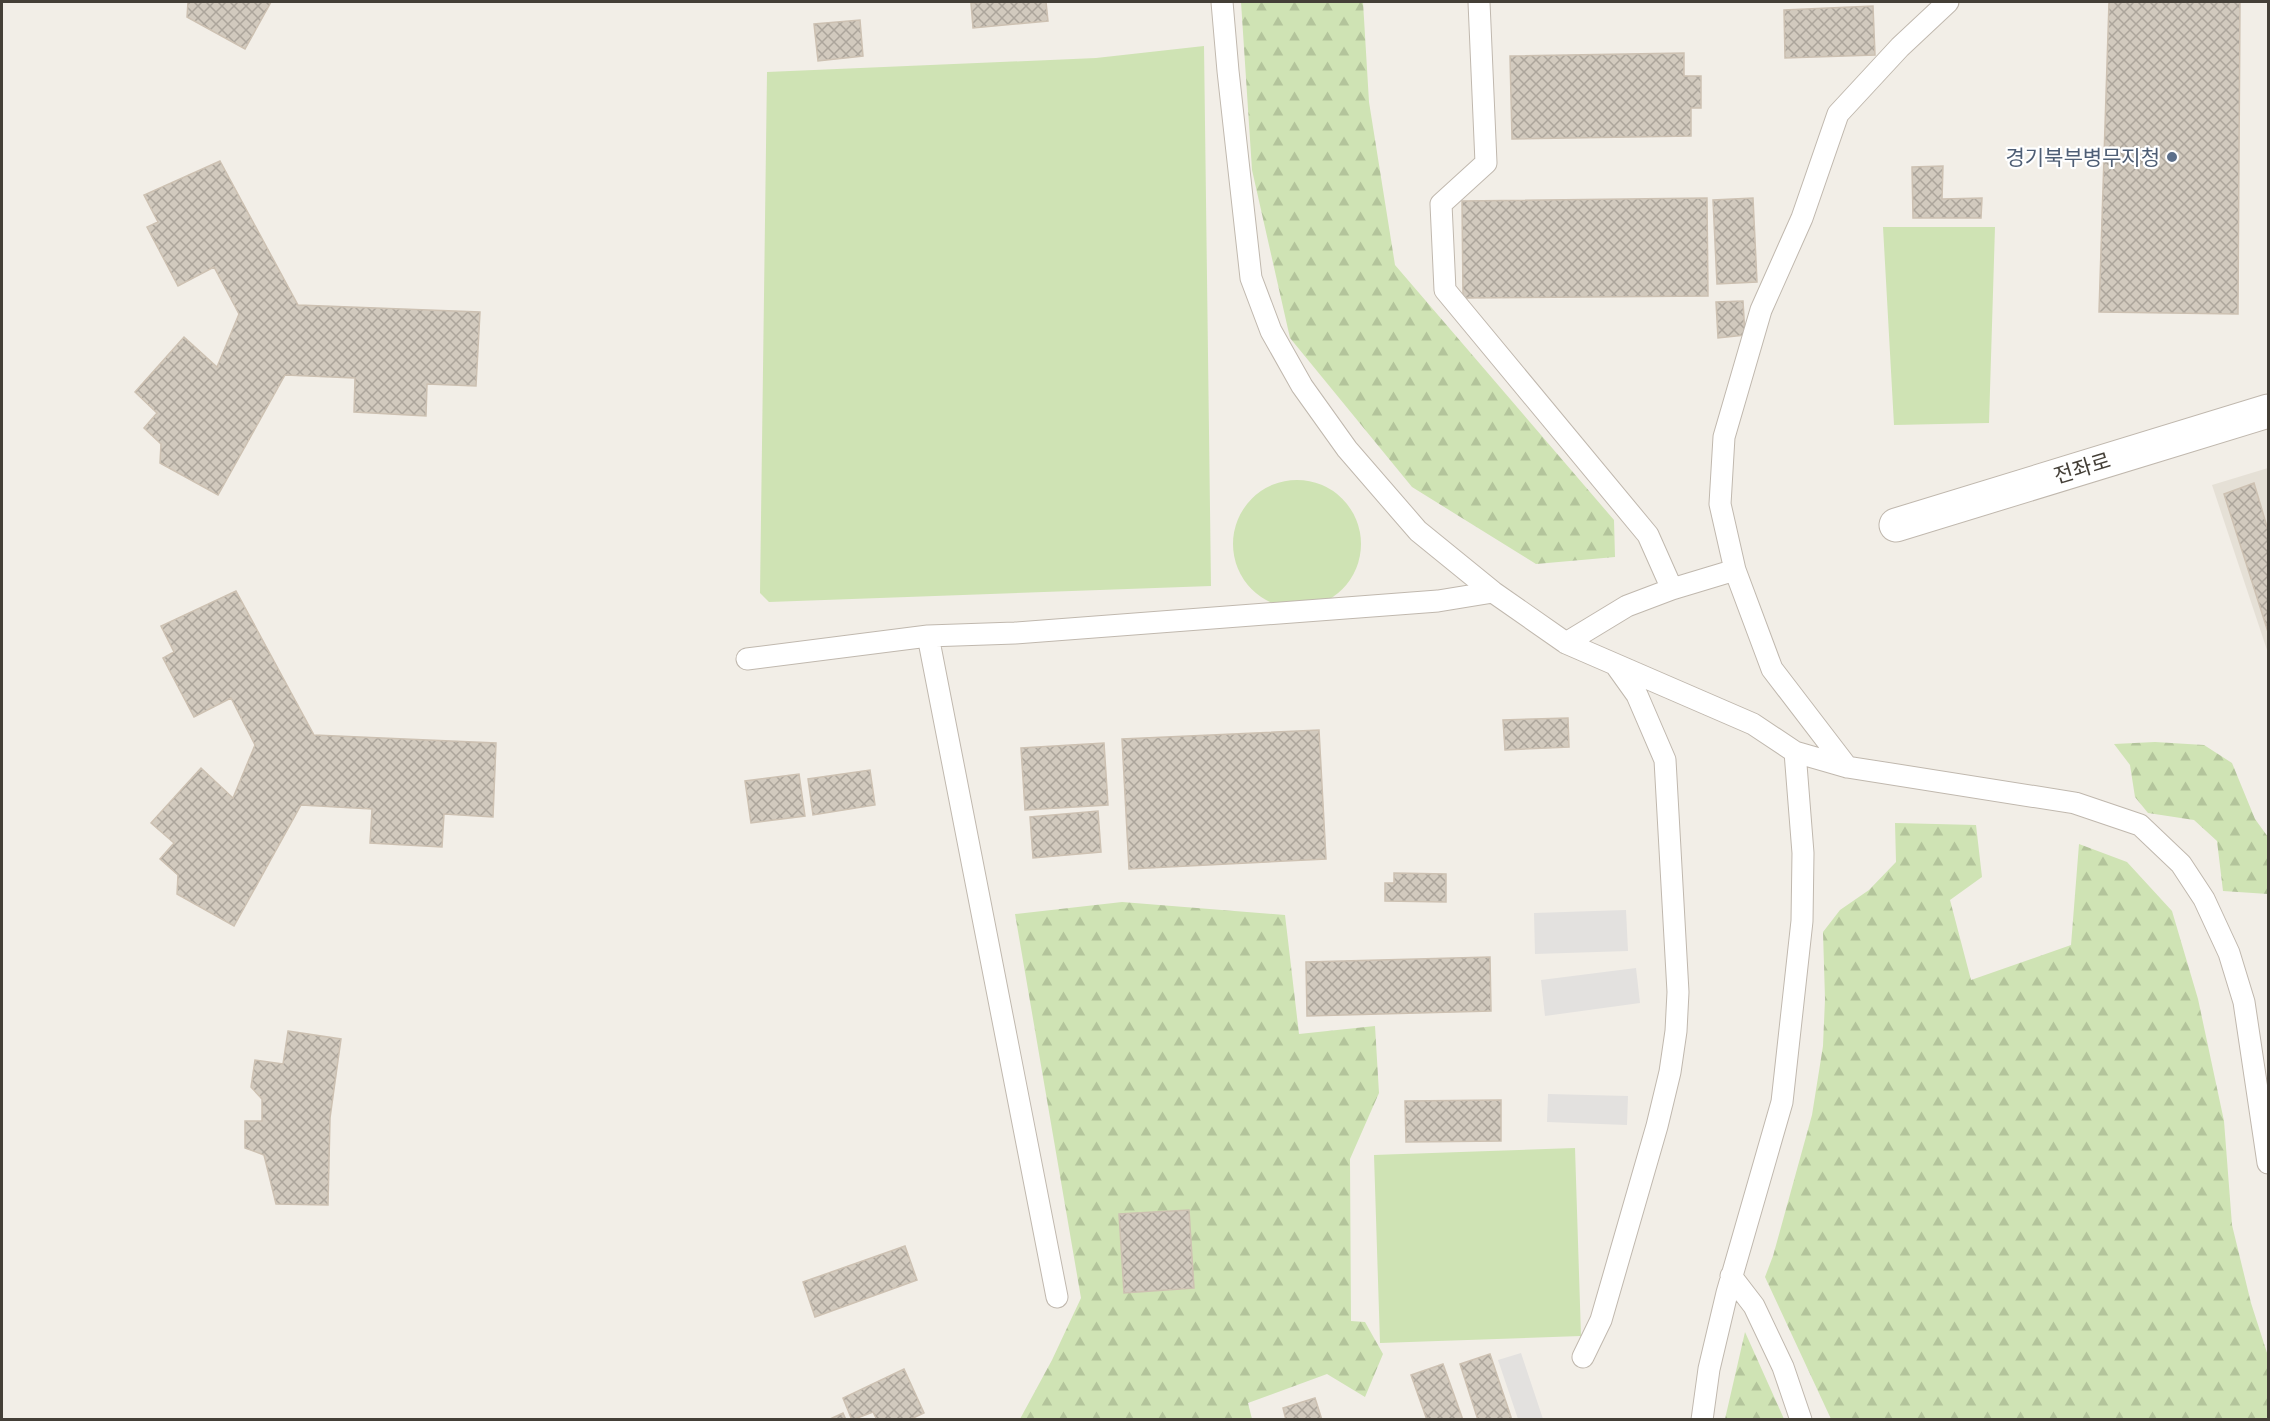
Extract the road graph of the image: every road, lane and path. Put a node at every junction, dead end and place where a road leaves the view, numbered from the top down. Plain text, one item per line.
1 (1222, 2) edge
2 (1479, 2) edge
3 (1948, 2) edge
4 (2268, 411) edge
5 (1896, 525) dead end
6 (1735, 570) junction
7 (1672, 589) junction
8 (1493, 592) junction
9 (928, 636) junction
10 (1566, 643) junction
11 (747, 659) dead end
12 (1617, 667) junction
13 (1795, 752) junction
14 (1847, 767) junction
15 (2268, 1163) edge
16 (1731, 1276) junction
17 (1057, 1297) dead end
18 (1583, 1357) dead end
19 (1702, 1419) edge
20 (1801, 1419) edge

1 - 8 lane
2 - 7 lane
3 - 6 lane
4 - 5 street, 전좌로
6 - 7 lane
6 - 14 lane
7 - 10 lane
8 - 9 lane
8 - 10 lane
9 - 11 lane
9 - 17 lane
10 - 12 lane
12 - 13 lane
12 - 18 lane
13 - 14 lane
13 - 16 lane
14 - 15 lane
16 - 19 lane
16 - 20 lane

